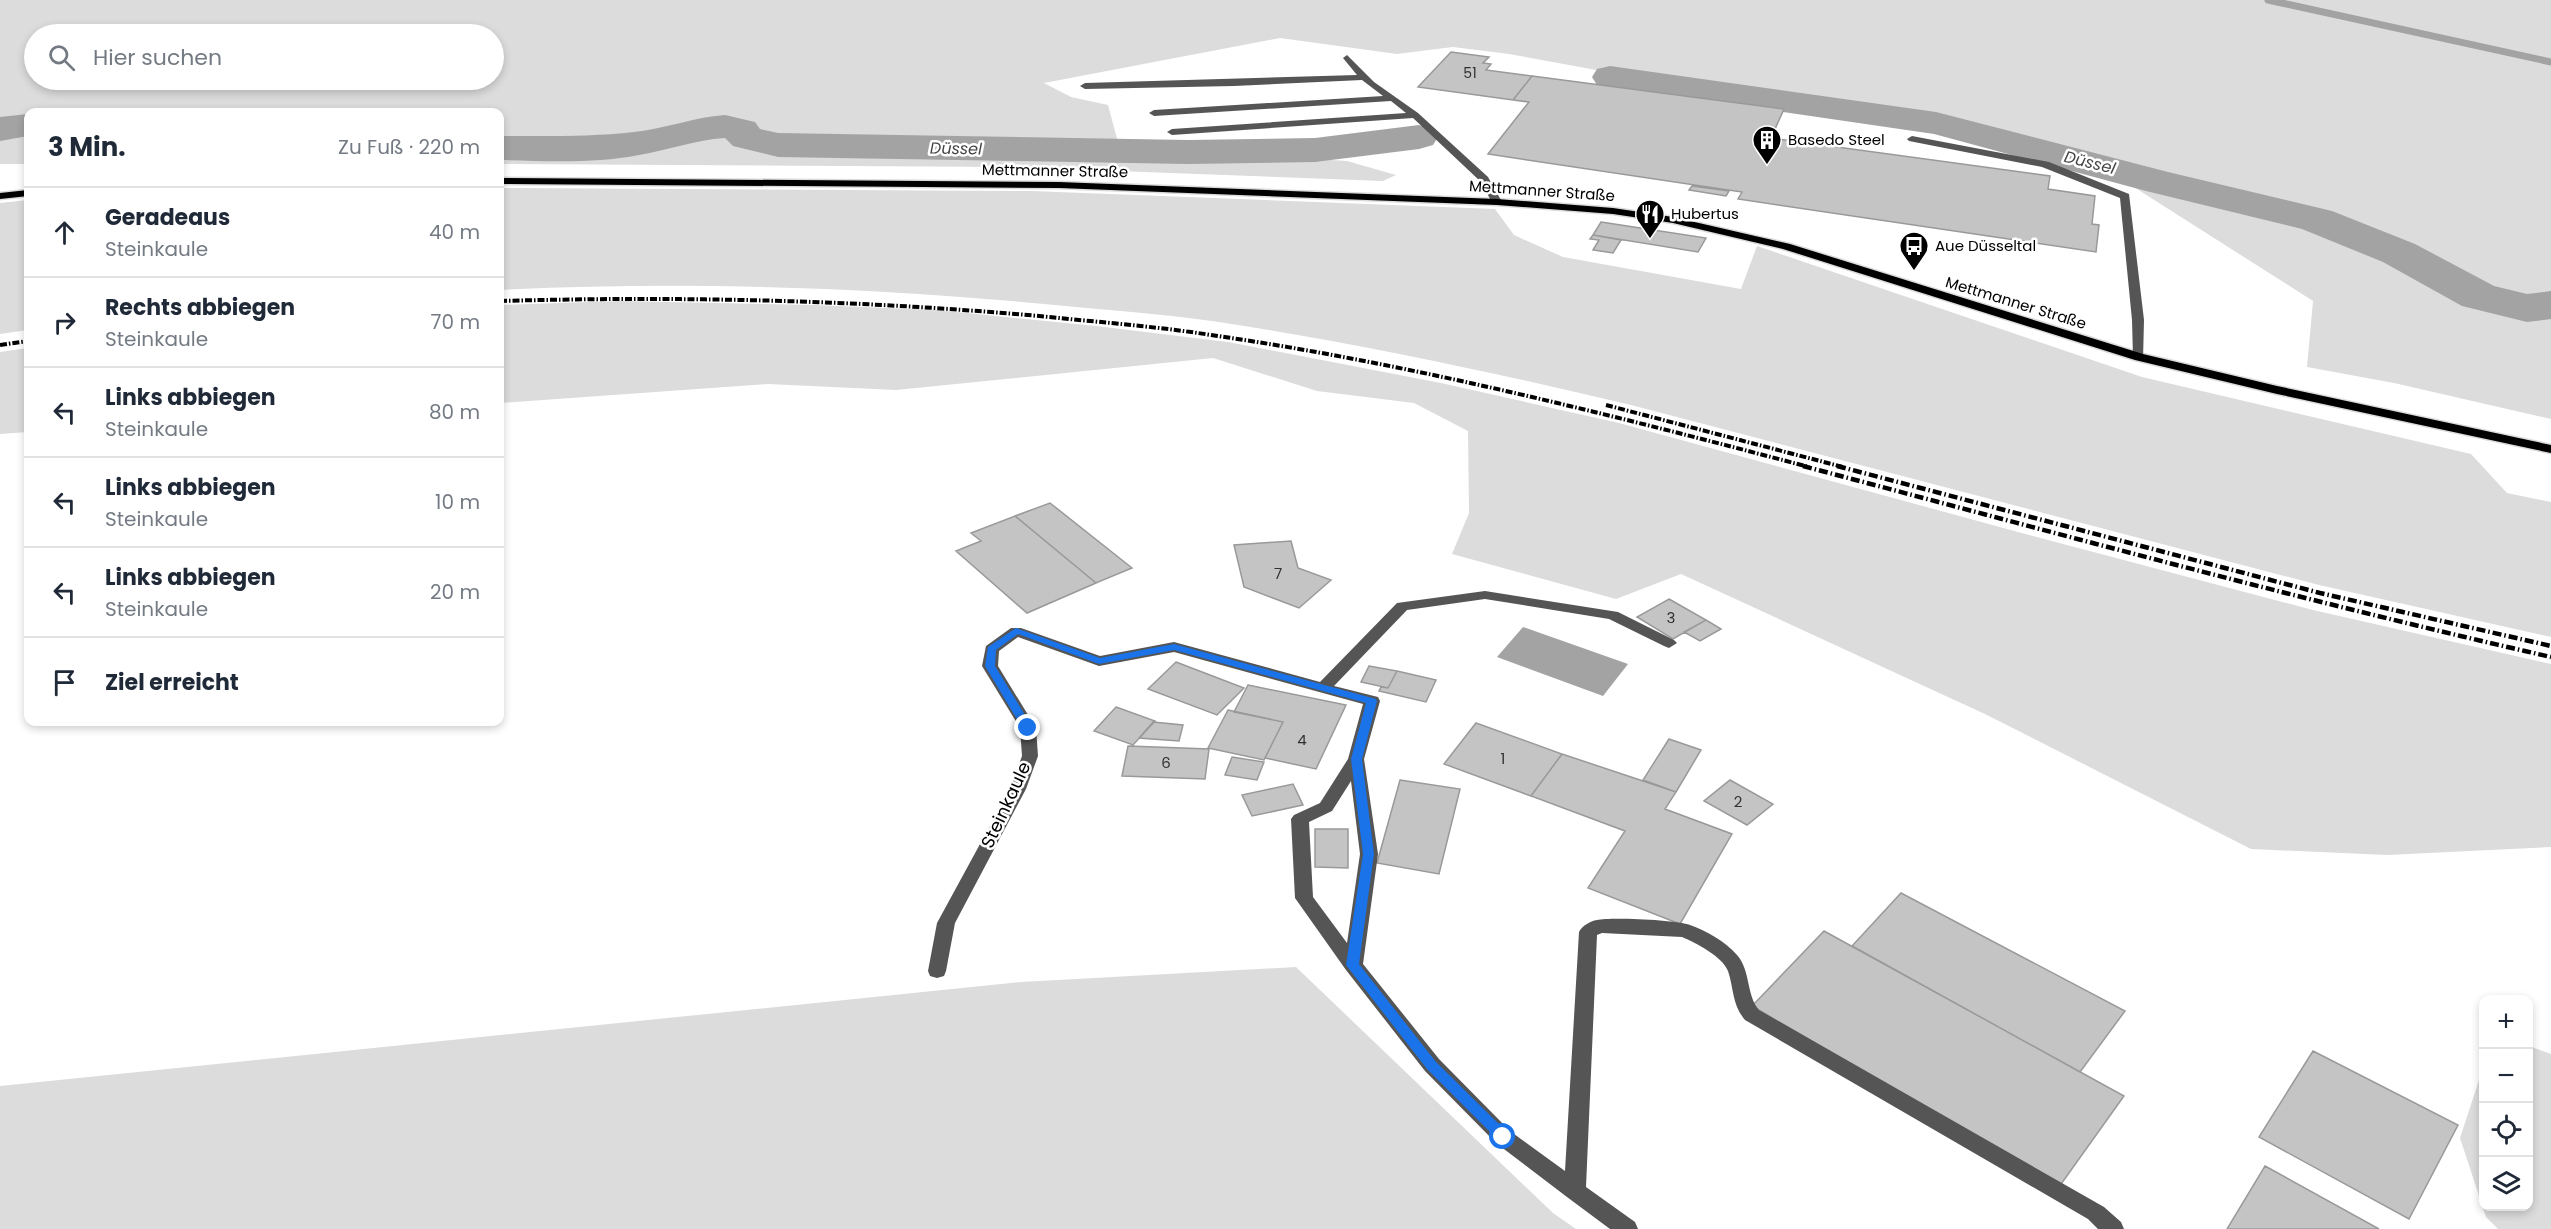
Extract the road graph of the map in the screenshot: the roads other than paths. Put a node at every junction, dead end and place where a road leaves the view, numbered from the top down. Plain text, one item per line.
1 (1347, 58) dead end
2 (1363, 76) junction
3 (1085, 86) dead end
4 (1393, 98) junction
5 (1154, 113) dead end
6 (1415, 115) junction
7 (1172, 132) dead end
8 (1912, 139) dead end
9 (504, 181) edge
10 (24, 193) edge
11 (0, 196) edge
12 (1497, 202) junction
13 (2139, 357) junction
14 (2551, 449) edge
15 (1669, 643) dead end
16 (1324, 687) junction
17 (1356, 759) junction
18 (1353, 965) junction
19 (937, 971) dead end
20 (1575, 1191) junction
21 (1627, 1229) edge
22 (2113, 1229) edge

1 - 2 lane
2 - 3 lane
2 - 4 lane
4 - 5 lane
4 - 6 lane
6 - 7 lane
6 - 12 lane
8 - 13 lane
9 - 12 main road, Mettmanner Straße
10 - 11 main road
12 - 13 main road, Mettmanner Straße
13 - 14 main road, Mettmanner Straße
15 - 16 lane
16 - 17 lane, Steinkaule
16 - 19 lane, Steinkaule
17 - 18 lane, Steinkaule
17 - 18 lane
18 - 20 lane
20 - 21 lane
20 - 22 lane

